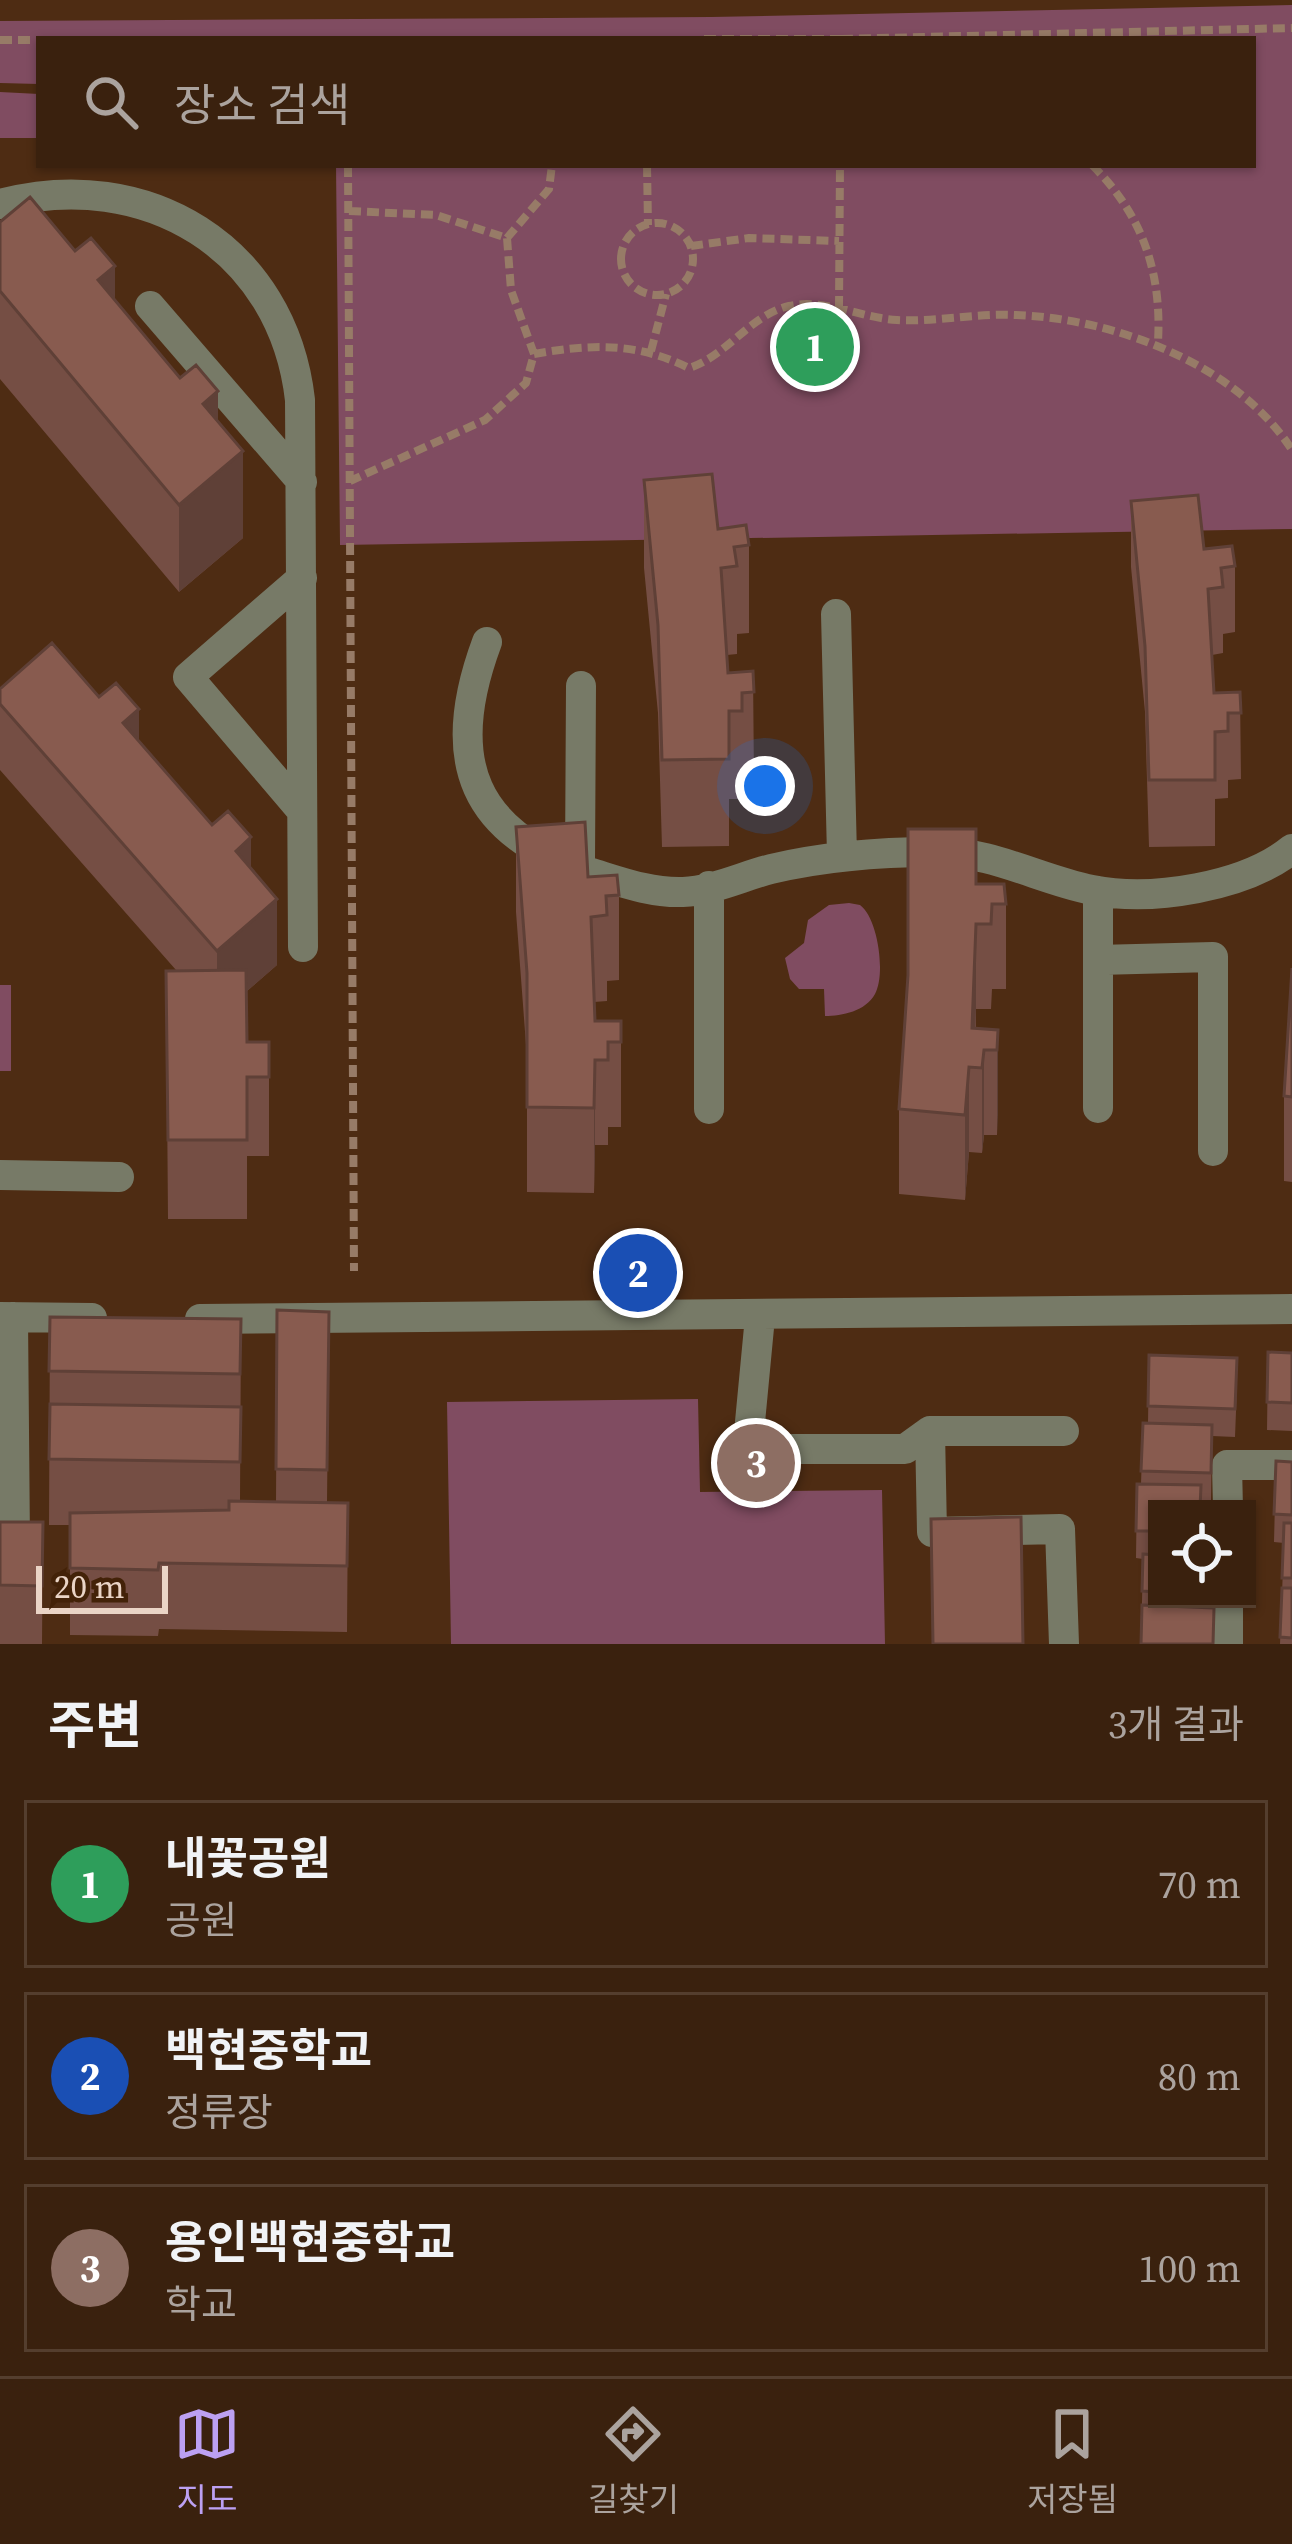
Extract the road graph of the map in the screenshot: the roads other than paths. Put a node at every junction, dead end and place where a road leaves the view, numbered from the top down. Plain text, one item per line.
1 (0, 204) edge
2 (150, 305) dead end
3 (302, 482) junction
4 (302, 578) junction
5 (836, 614) dead end
6 (487, 642) dead end
7 (581, 686) dead end
8 (302, 811) junction
9 (1292, 848) edge
10 (842, 855) junction
11 (580, 869) junction
12 (710, 886) junction
13 (1099, 891) junction
14 (303, 947) dead end
15 (1098, 960) junction
16 (1098, 1108) dead end
17 (709, 1109) dead end
18 (1214, 1151) dead end
19 (0, 1175) edge
20 (119, 1177) dead end
21 (1292, 1309) edge
22 (7, 1317) edge
23 (760, 1317) junction
24 (126, 1318) edge
25 (171, 1319) edge
26 (930, 1431) junction
27 (1064, 1431) dead end
28 (1292, 1465) edge
29 (1228, 1500) edge
30 (0, 1555) edge
31 (1228, 1608) edge
32 (1064, 1644) edge
33 (1228, 1644) edge

1 - 3 street
2 - 3 street
3 - 4 street
4 - 8 street
4 - 8 street
5 - 10 street
6 - 11 street
7 - 11 street
8 - 14 street
9 - 13 street
10 - 12 street
10 - 13 street
11 - 12 street
12 - 17 street
13 - 15 street
15 - 16 street
15 - 18 street
19 - 20 street
21 - 23 street
22 - 24 street
22 - 30 street
23 - 25 street
23 - 26 street
26 - 27 street
26 - 32 street
28 - 29 street
31 - 33 street

